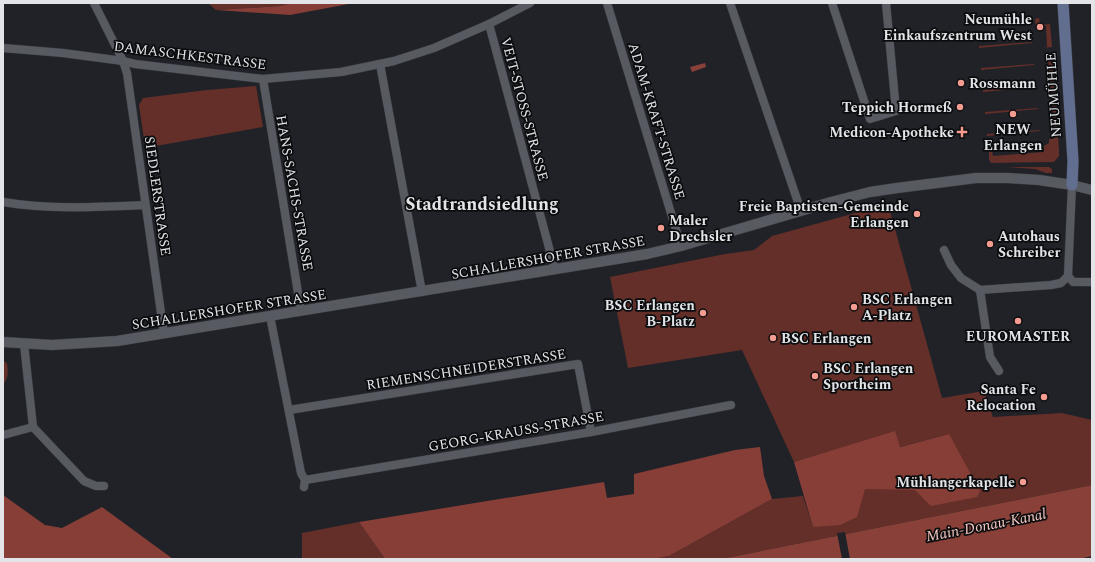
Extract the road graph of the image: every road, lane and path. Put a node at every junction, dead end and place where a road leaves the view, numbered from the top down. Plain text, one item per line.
1 (94, 3) edge
2 (530, 3) edge
3 (607, 3) edge
4 (730, 3) edge
5 (832, 3) edge
6 (886, 3) edge
7 (1062, 3) edge
8 (489, 24) junction
9 (3, 48) edge
10 (123, 61) junction
11 (380, 64) junction
12 (262, 79) junction
13 (1072, 185) junction
14 (1092, 190) edge
15 (3, 202) edge
16 (145, 205) junction
17 (801, 211) junction
18 (681, 246) junction
19 (944, 250) dead end
20 (555, 270) junction
21 (1068, 276) junction
22 (1092, 282) edge
23 (980, 290) junction
24 (422, 292) junction
25 (301, 311) junction
26 (270, 316) junction
27 (164, 334) junction
28 (3, 342) edge
29 (24, 344) junction
30 (999, 371) dead end
31 (731, 405) dead end
32 (289, 410) junction
33 (33, 427) junction
34 (591, 432) junction
35 (3, 435) edge
36 (104, 486) dead end

1 - 10 street, SIEDLERSTRASSE
2 - 8 street, DAMASCHKESTRASSE
3 - 18 street, ADAM-KRAFT-STRASSE
4 - 17 street
5 - 6 street
7 - 13 main road, NEUMÜHLE
8 - 11 street, DAMASCHKESTRASSE
8 - 20 street, VEIT-STOSS-STRASSE
9 - 10 street, DAMASCHKESTRASSE
10 - 12 street, DAMASCHKESTRASSE
10 - 16 street, SIEDLERSTRASSE
11 - 12 street, DAMASCHKESTRASSE
11 - 24 street
12 - 25 street, HANS-SACHS-STRASSE
13 - 14 street, SCHALLERSHOFER STRASSE
13 - 17 street, SCHALLERSHOFER STRASSE
13 - 21 street
15 - 16 street
16 - 27 street, SIEDLERSTRASSE
17 - 18 street, SCHALLERSHOFER STRASSE
18 - 20 street, SCHALLERSHOFER STRASSE
19 - 23 street
20 - 24 street, SCHALLERSHOFER STRASSE
21 - 22 street
21 - 23 street
23 - 30 street
24 - 25 street, SCHALLERSHOFER STRASSE
25 - 26 street, SCHALLERSHOFER STRASSE
26 - 27 street, SCHALLERSHOFER STRASSE
26 - 32 street, GEORG-KRAUSS-STRASSE
27 - 29 street, SCHALLERSHOFER STRASSE
28 - 29 street, SCHALLERSHOFER STRASSE
29 - 33 street
31 - 34 street, GEORG-KRAUSS-STRASSE
32 - 34 street, RIEMENSCHNEIDERSTRASSE
32 - 34 street, GEORG-KRAUSS-STRASSE
33 - 35 street
33 - 36 street

